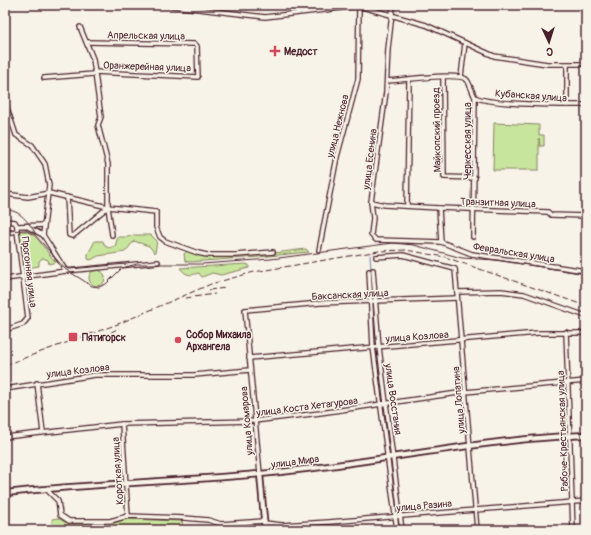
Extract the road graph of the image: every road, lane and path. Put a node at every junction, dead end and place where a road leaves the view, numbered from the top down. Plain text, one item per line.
1 (165, 5) edge
2 (393, 5) edge
3 (359, 6) junction
4 (392, 15) junction
5 (80, 27) dead end
6 (87, 42) junction
7 (465, 43) junction
8 (586, 64) edge
9 (567, 65) junction
10 (94, 73) junction
11 (198, 77) joint
12 (443, 77) junction
13 (461, 77) junction
14 (44, 78) dead end
15 (409, 80) junction
16 (387, 81) junction
17 (475, 97) junction
18 (5, 102) edge
19 (567, 105) junction
20 (586, 105) edge
21 (475, 178) junction
22 (49, 193) junction
23 (5, 194) edge
24 (67, 197) junction
25 (371, 202) junction
26 (407, 206) junction
27 (108, 207) junction
28 (439, 208) junction
29 (474, 210) junction
30 (586, 216) edge
31 (5, 221) edge
32 (17, 224) junction
33 (44, 225) junction
34 (26, 226) junction
35 (15, 232) junction
36 (5, 233) edge
37 (42, 235) junction
38 (112, 235) dead end
39 (474, 237) dead end
40 (374, 239) joint
41 (441, 242) junction
42 (319, 250) dead end
43 (273, 252) dead end
44 (376, 257) dead end
45 (158, 262) dead end
46 (373, 270) dead end
47 (66, 271) junction
48 (369, 271) dead end
49 (586, 271) edge
50 (22, 277) junction
51 (5, 279) edge
52 (458, 292) junction
53 (457, 298) junction
54 (373, 300) junction
55 (245, 310) joint
56 (586, 316) edge
57 (5, 330) edge
58 (566, 332) junction
59 (586, 333) edge
60 (461, 340) junction
61 (376, 347) junction
62 (249, 358) junction
63 (250, 370) junction
64 (586, 381) edge
65 (568, 382) junction
66 (37, 383) junction
67 (5, 389) edge
68 (465, 392) junction
69 (382, 404) junction
70 (254, 421) junction
71 (122, 424) junction
72 (43, 432) junction
73 (586, 435) edge
74 (569, 436) junction
75 (5, 437) edge
76 (470, 447) junction
77 (394, 457) junction
78 (386, 458) junction
79 (260, 474) junction
80 (127, 484) junction
81 (48, 488) junction
82 (5, 493) edge
83 (586, 501) edge
84 (572, 502) junction
85 (475, 509) junction
86 (128, 516) junction
87 (398, 516) junction
88 (264, 522) junction
89 (221, 524) junction
90 (223, 529) dead end
91 (265, 530) edge
92 (397, 530) edge
93 (402, 530) edge
94 (478, 530) edge
95 (573, 530) edge

1 - 3 street
2 - 4 street
3 - 4 street
3 - 42 street, улица Нежнова
4 - 7 street
4 - 16 street
5 - 6 street
6 - 10 street
6 - 11 street, Апрельская улица
7 - 9 street
7 - 13 street
8 - 9 street
9 - 19 street
10 - 11 street, Оранжерейная улица
10 - 14 street, Оранжерейная улица
10 - 27 street
12 - 13 street
12 - 15 street
12 - 21 street, Майкопский проезд
13 - 17 street, Черкесская улица
15 - 16 street
15 - 26 street
16 - 25 street, улица Есенина
17 - 19 street, Кубанская улица
17 - 21 street, Черкесская улица
18 - 22 street
19 - 20 street, Кубанская улица
21 - 29 street, Черкесская улица
22 - 23 street
22 - 24 street
22 - 33 street
24 - 27 street
24 - 27 street
25 - 26 street, Транзитная улица
25 - 40 street, улица Есенина
26 - 28 street, Транзитная улица
27 - 38 street
27 - 43 street
28 - 29 street, Транзитная улица
28 - 41 street
29 - 30 street, Транзитная улица
29 - 39 street, Черкесская улица
31 - 32 street
32 - 34 street
32 - 35 street, Прогонная улица
33 - 34 street
33 - 37 street
34 - 37 street
35 - 36 street
35 - 50 street, Прогонная улица
37 - 47 street
40 - 41 street, Февральская улица
41 - 49 street, Февральская улица
44 - 52 street, улица Лопатина
45 - 47 street
46 - 54 street, улица Восстания
47 - 50 street
48 - 54 street, улица Восстания
50 - 51 street
50 - 57 street, Прогонная улица
52 - 53 street, улица Лопатина
52 - 56 street
53 - 54 street, Баксанская улица
53 - 60 street, улица Лопатина
54 - 55 street, Баксанская улица
54 - 61 street, улица Восстания
55 - 62 street, улица Комарова
58 - 59 street, улица Козлова
58 - 60 street, улица Козлова
58 - 65 street, Рабоче-Крестьянская улица
60 - 61 street, улица Козлова
60 - 68 street, улица Лопатина
61 - 62 street, улица Козлова
61 - 69 street, улица Восстания
61 - 69 street, улица Восстания
62 - 63 street, улица Комарова
63 - 66 street, улица Козлова
63 - 70 street, улица Комарова
64 - 65 street, улица Коста Хетагурова
65 - 68 street, улица Коста Хетагурова
65 - 74 street, Рабоче-Крестьянская улица
66 - 67 street, улица Козлова
66 - 72 street
68 - 69 street, улица Коста Хетагурова
68 - 76 street, улица Лопатина
69 - 70 street, улица Коста Хетагурова
69 - 77 street, улица Восстания
69 - 78 street, улица Восстания
70 - 71 street, улица Коста Хетагурова
70 - 79 street, улица Комарова
71 - 72 street, улица Коста Хетагурова
71 - 80 street, Короткая улица
72 - 75 street, улица Коста Хетагурова
73 - 74 main road, улица Мира
74 - 76 main road, улица Мира
74 - 84 street, Рабоче-Крестьянская улица
76 - 77 main road, улица Мира
76 - 85 street, улица Лопатина
77 - 78 main road, улица Мира
77 - 87 street, улица Восстания
78 - 79 main road, улица Мира
78 - 87 street, улица Восстания
79 - 80 main road, улица Мира
79 - 88 main road, улица Комарова
80 - 81 main road, улица Мира
80 - 86 street, Короткая улица
81 - 82 main road, улица Мира
81 - 86 street, улица Разина
83 - 84 street, улица Разина
84 - 85 street, улица Разина
84 - 95 street, Рабоче-Крестьянская улица
85 - 87 street, улица Разина
85 - 94 street, улица Лопатина
86 - 89 street, улица Разина
87 - 88 street, улица Разина
87 - 92 street, улица Восстания
87 - 93 street, улица Восстания
88 - 89 street, улица Разина
88 - 91 main road, улица Комарова
89 - 90 street

